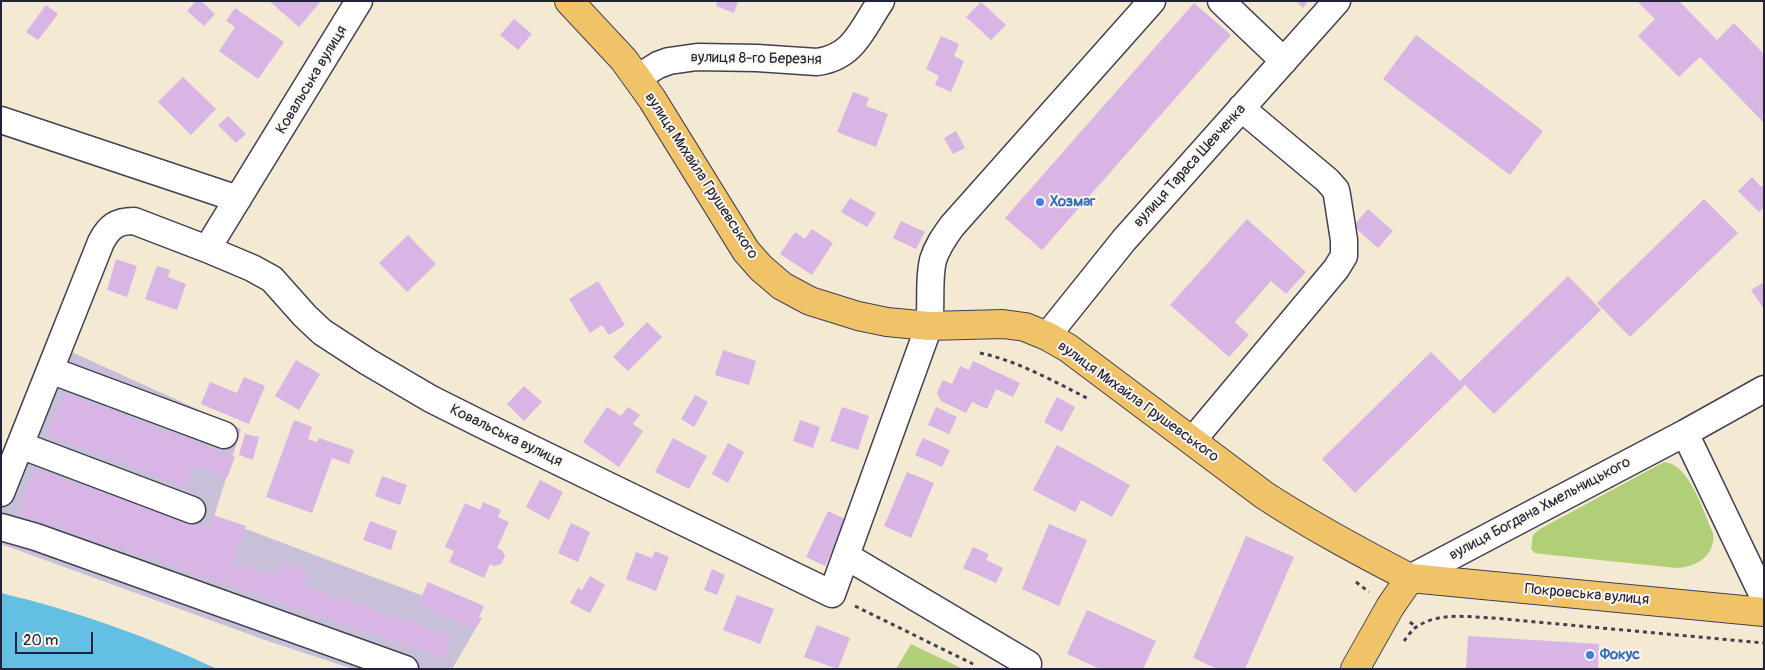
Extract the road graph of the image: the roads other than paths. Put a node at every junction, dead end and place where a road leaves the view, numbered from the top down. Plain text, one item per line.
1 (360, 1) edge
2 (569, 1) edge
3 (881, 1) edge
4 (1152, 1) edge
5 (1221, 1) edge
6 (1337, 1) edge
7 (1284, 61) junction
8 (637, 78) junction
9 (1241, 108) junction
10 (1, 120) edge
11 (238, 199) junction
12 (208, 249) junction
13 (929, 326) junction
14 (1047, 336) junction
15 (50, 370) junction
16 (1764, 388) edge
17 (1685, 433) junction
18 (224, 435) dead end
19 (1192, 441) junction
20 (20, 445) junction
21 (1, 493) edge
22 (192, 510) dead end
23 (1, 527) edge
24 (846, 556) junction
25 (1410, 578) junction
26 (1764, 598) edge
27 (1764, 612) edge
28 (1028, 664) dead end
29 (405, 669) edge
30 (1355, 669) edge

1 - 11 street, Ковальська вулиця
2 - 8 main road, вулиця Михайла Грушевського
3 - 8 street, вулиця 8-го Березня
4 - 13 street
5 - 7 street
6 - 7 street, вулиця Тараса Шевченка
7 - 9 street, вулиця Тараса Шевченка
8 - 13 main road, вулиця Михайла Грушевського
9 - 14 street, вулиця Тараса Шевченка
9 - 19 street
10 - 11 street
11 - 12 street, Ковальська вулиця
12 - 15 street
12 - 24 street, Ковальська вулиця
13 - 14 main road, вулиця Михайла Грушевського
13 - 24 street
14 - 19 main road, вулиця Михайла Грушевського
15 - 18 street
15 - 20 street
16 - 17 street, вулиця Богдана Хмельницького
17 - 25 street, вулиця Богдана Хмельницького
17 - 26 street
19 - 25 main road, вулиця Михайла Грушевського
20 - 21 street
20 - 22 street
23 - 29 street
24 - 28 street
25 - 27 main road, Покровська вулиця
25 - 30 main road, вулиця Богдана Хмельницького

